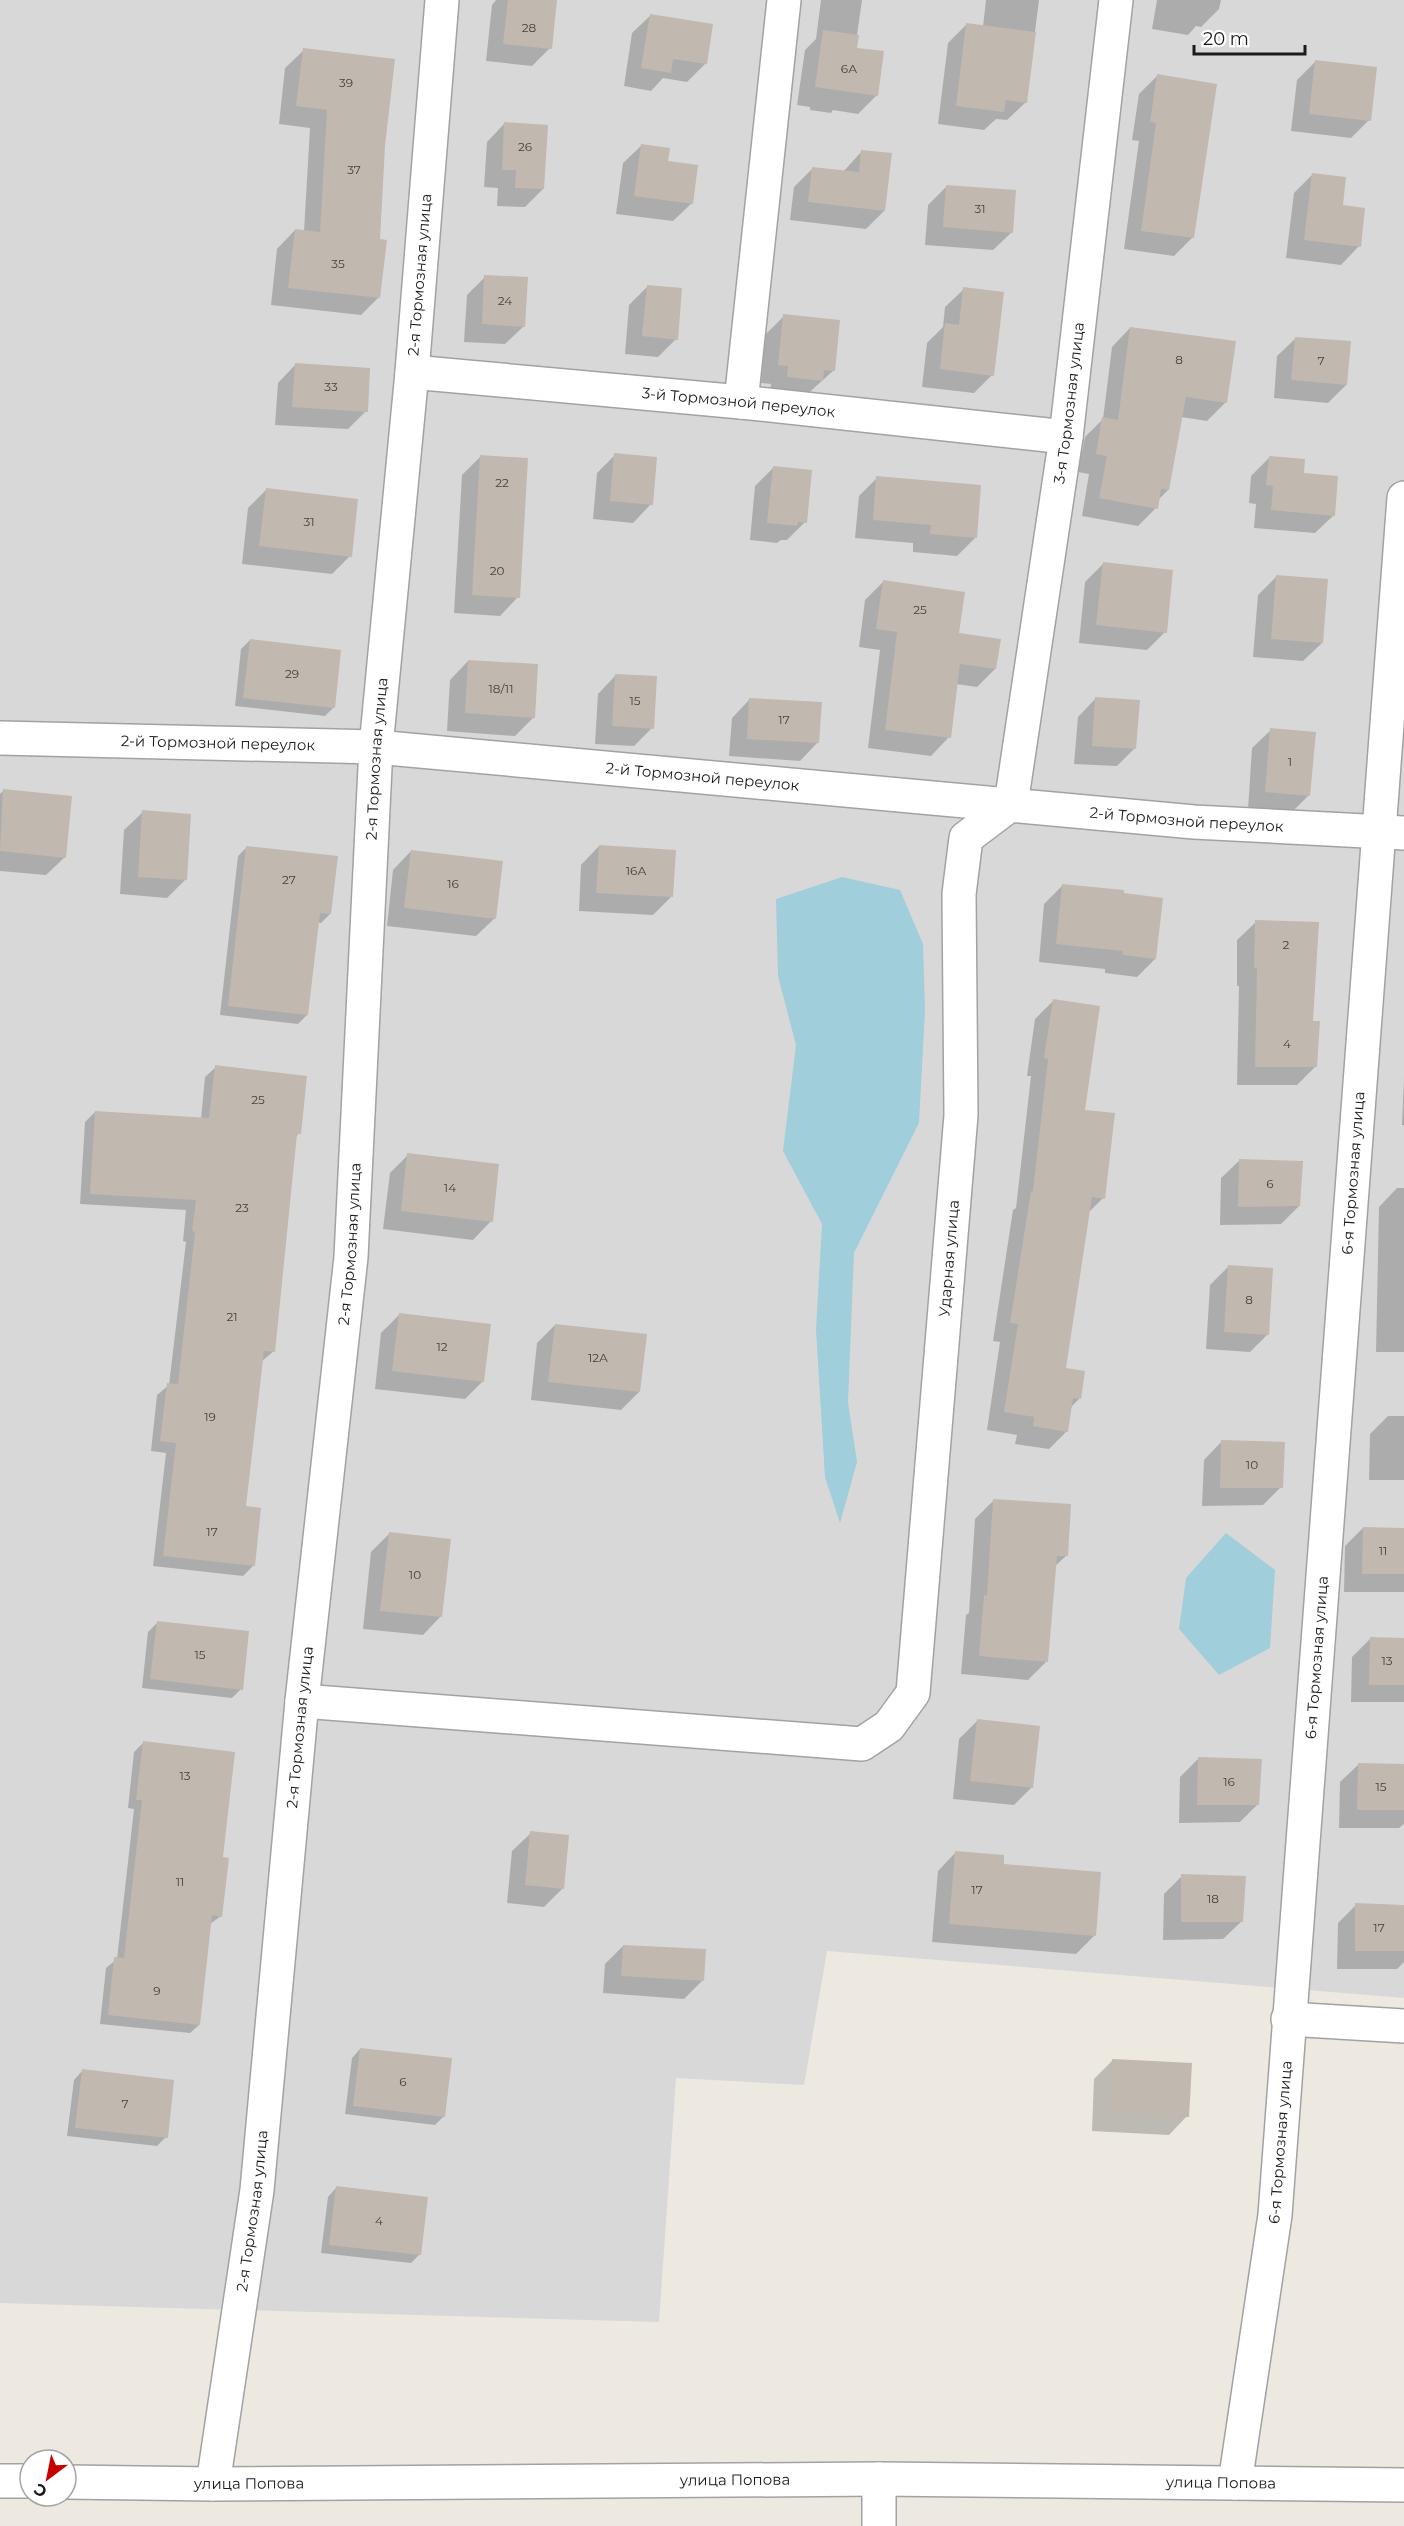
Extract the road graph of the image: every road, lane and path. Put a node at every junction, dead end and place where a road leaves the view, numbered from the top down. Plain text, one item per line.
1 (442, 0) edge
2 (784, 0) edge
3 (1116, 0) edge
4 (412, 372) junction
5 (741, 402) junction
6 (1066, 437) junction
7 (1404, 498) edge
8 (0, 738) edge
9 (376, 747) junction
10 (1011, 804) junction
11 (1391, 831) edge
12 (302, 1701) junction
13 (1288, 2019) junction
14 (1404, 2026) edge
15 (879, 2479) junction
16 (0, 2481) edge
17 (18, 2481) edge
18 (78, 2482) edge
19 (1235, 2483) junction
20 (213, 2484) junction
21 (1404, 2485) edge
22 (879, 2526) edge

1 - 4 street, 2-я Тормозная улица
2 - 5 street
3 - 6 street, 3-я Тормозная улица
4 - 5 street, 3-й Тормозной переулок
4 - 9 street, 2-я Тормозная улица
5 - 6 street, 3-й Тормозной переулок
6 - 10 street, 3-я Тормозная улица
7 - 11 street, 6-я Тормозная улица
8 - 9 street, 2-й Тормозной переулок
9 - 10 street, 2-й Тормозной переулок
9 - 12 street, 2-я Тормозная улица
10 - 11 street, 2-й Тормозной переулок
10 - 12 street, Ударная улица
11 - 13 street, 6-я Тормозная улица
12 - 20 street, 2-я Тормозная улица
13 - 14 street
13 - 19 street, 6-я Тормозная улица
15 - 19 street, улица Попова
15 - 20 street, улица Попова
15 - 22 street
16 - 17 street
18 - 20 street, улица Попова
19 - 21 street, улица Попова

